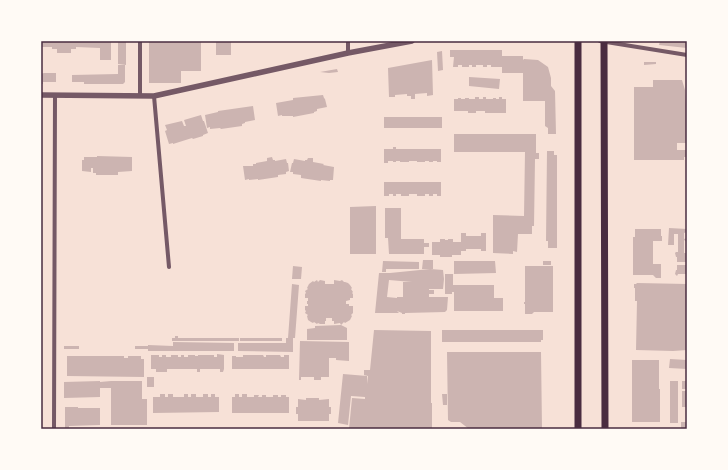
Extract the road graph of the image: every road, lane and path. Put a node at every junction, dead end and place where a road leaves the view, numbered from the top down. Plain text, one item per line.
1 (140, 41) edge
2 (348, 41) edge
3 (412, 41) edge
4 (578, 41) edge
5 (600, 41) edge
6 (604, 41) edge
7 (348, 53) junction
8 (687, 55) edge
9 (41, 95) edge
10 (55, 95) junction
11 (140, 96) junction
12 (154, 96) junction
13 (169, 267) dead end
14 (54, 429) edge
15 (578, 429) edge
16 (605, 429) edge

1 - 11 street
2 - 7 street
3 - 7 street
4 - 15 main road
5 - 6 street
6 - 8 street
6 - 16 main road
7 - 12 street
9 - 10 street
10 - 11 street
10 - 14 street
11 - 12 street
12 - 13 street

